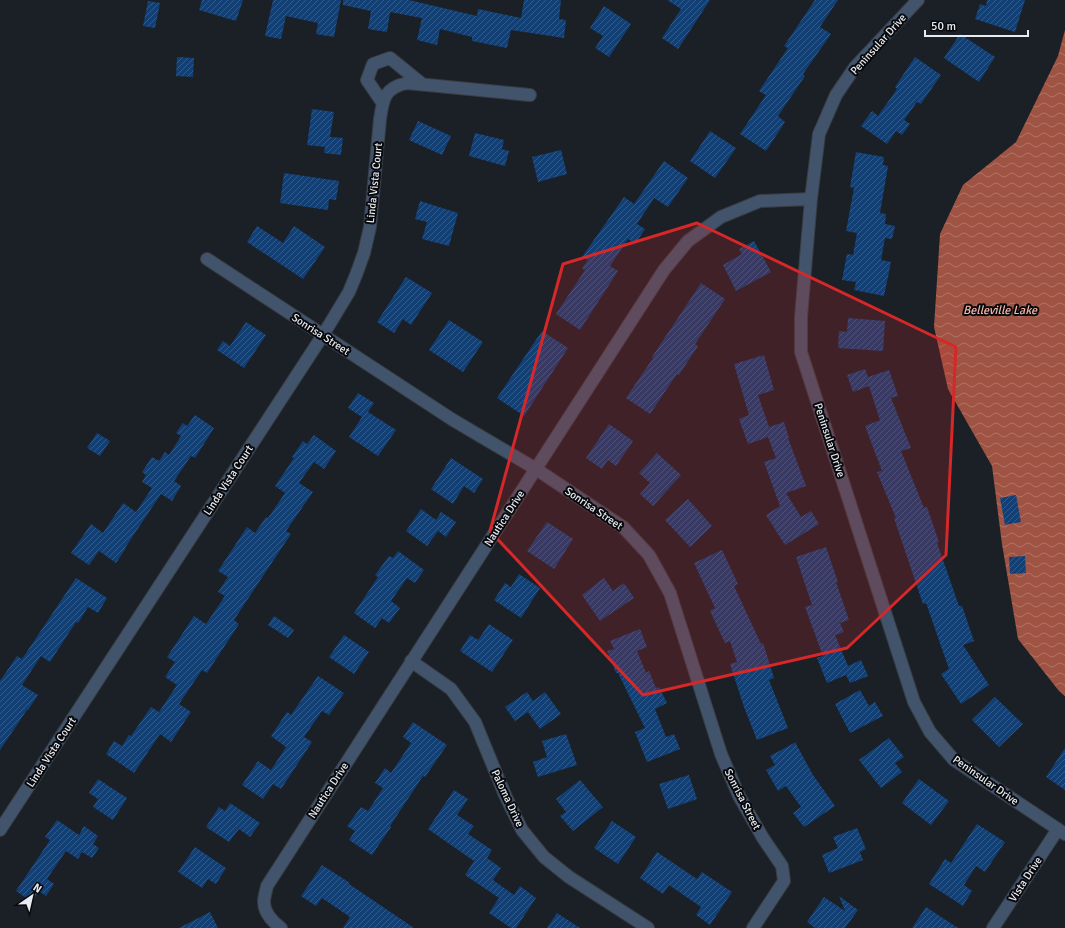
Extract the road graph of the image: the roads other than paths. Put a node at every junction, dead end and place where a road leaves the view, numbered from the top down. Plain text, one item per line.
1 (918, 0) edge
2 (422, 84) junction
3 (530, 95) dead end
4 (382, 102) junction
5 (811, 198) junction
6 (207, 259) dead end
7 (323, 335) junction
8 (536, 469) junction
9 (411, 661) junction
10 (0, 830) edge
11 (1062, 831) edge
12 (281, 928) edge
13 (648, 928) edge
14 (753, 928) edge
15 (993, 928) edge

1 - 5 street, Peninsular Drive
2 - 3 street
2 - 4 street
2 - 4 street
4 - 7 street, Linda Vista Court
5 - 8 street, Nautica Drive
5 - 11 street, Peninsular Drive
6 - 7 street, Sonrisa Street
7 - 8 street, Sonrisa Street
7 - 10 street, Linda Vista Court
8 - 9 street, Nautica Drive
8 - 14 street, Sonrisa Street
9 - 12 street, Nautica Drive
9 - 13 street, Paloma Drive
11 - 15 street, Vista Drive

